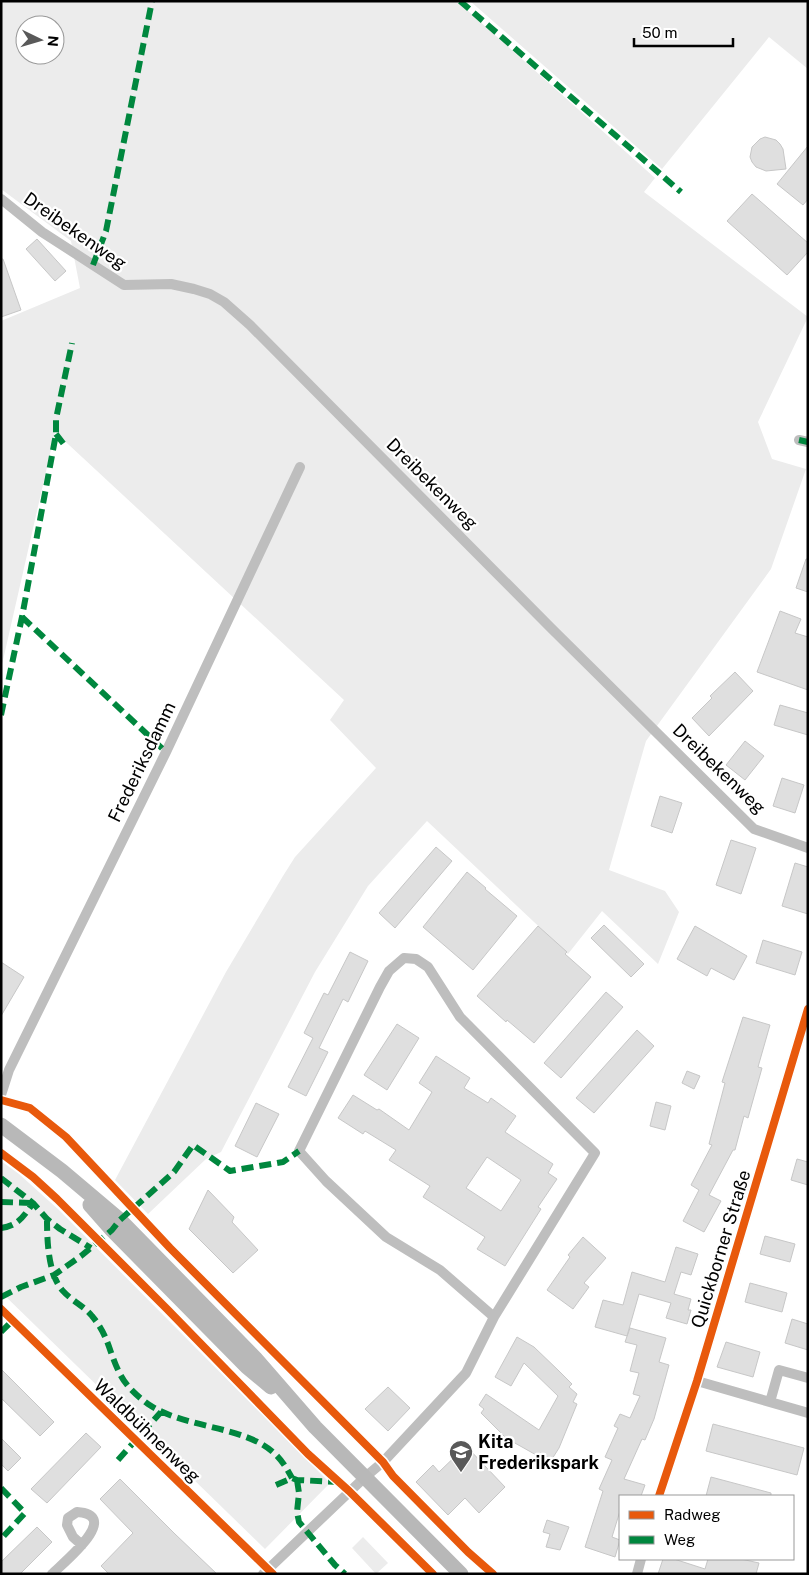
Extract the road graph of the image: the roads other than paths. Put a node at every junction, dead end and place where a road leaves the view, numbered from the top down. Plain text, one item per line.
1 (1, 199) edge
2 (300, 467) dead end
3 (808, 848) edge
4 (808, 1009) edge
5 (5, 1074) edge
6 (1, 1095) edge
7 (1, 1124) edge
8 (494, 1317) junction
9 (808, 1378) edge
10 (697, 1381) junction
11 (770, 1402) junction
12 (808, 1413) edge
13 (364, 1478) junction
14 (659, 1495) edge
15 (82, 1545) dead end
16 (641, 1560) edge
17 (52, 1574) edge
18 (263, 1574) edge
19 (461, 1574) edge
20 (637, 1574) edge

1 - 3 street, Dreibekenweg
2 - 5 street, Frederiksdamm
4 - 10 street, Quickborner Straße
5 - 6 street, Frederiksdamm
7 - 13 street
8 - 8 street
8 - 13 street
9 - 11 street
10 - 11 street
10 - 14 street, Quickborner Straße
11 - 12 street
13 - 18 street
13 - 19 street
15 - 17 street
16 - 20 street

